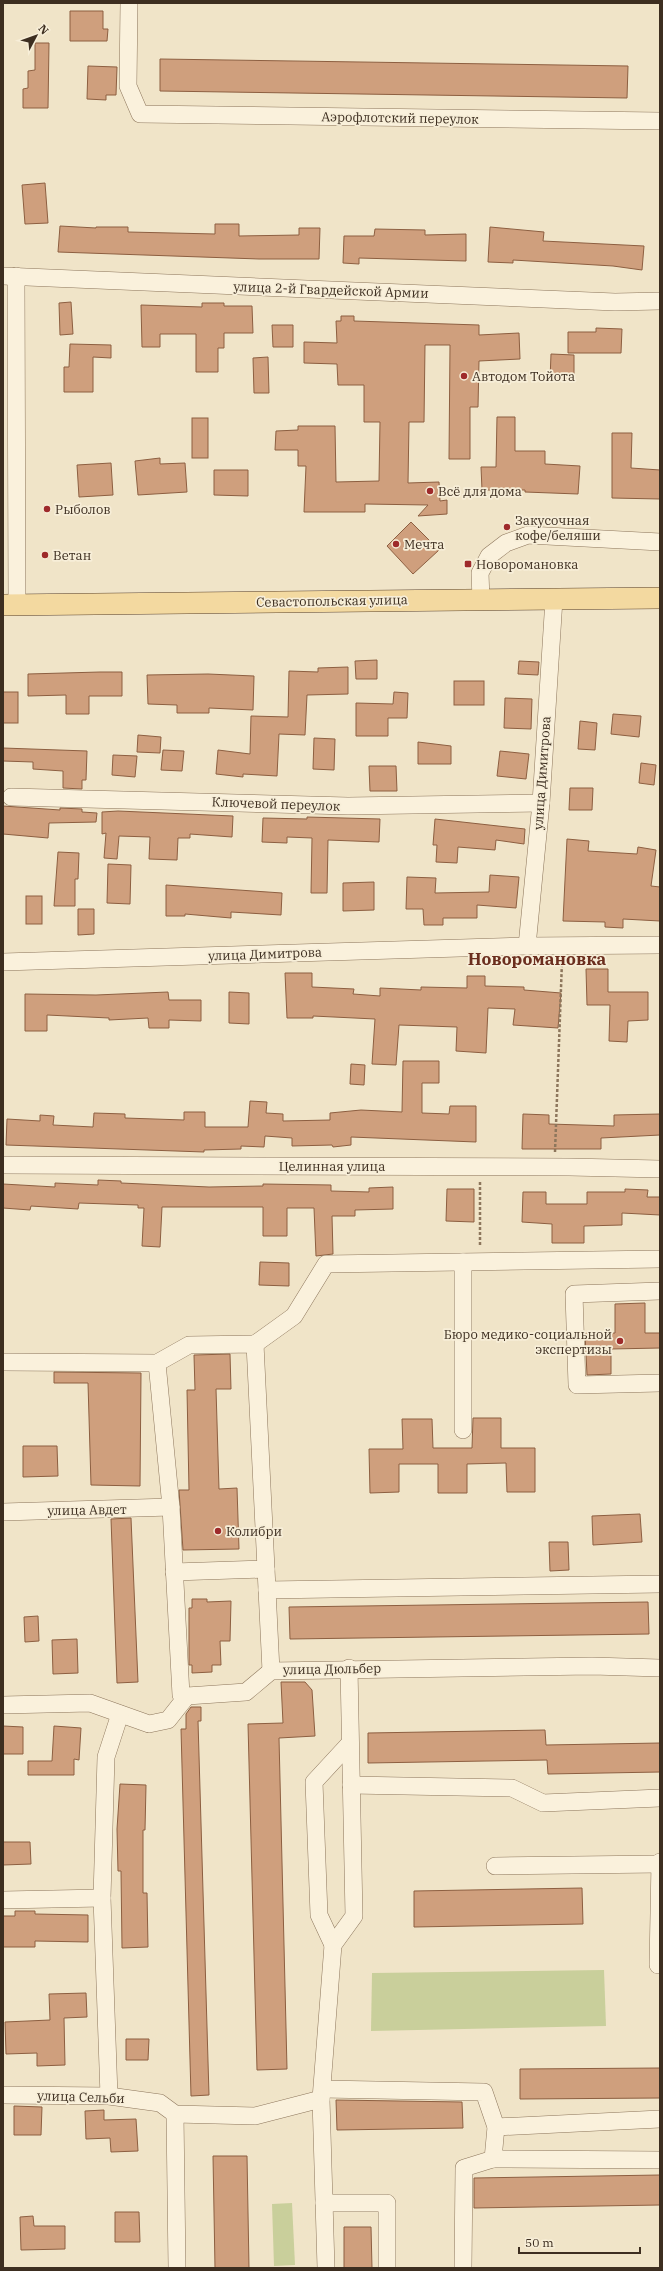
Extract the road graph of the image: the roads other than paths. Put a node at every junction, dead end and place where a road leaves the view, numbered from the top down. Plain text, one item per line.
1 (129, 3) edge
2 (660, 121) edge
3 (10, 276) edge
4 (660, 302) edge
5 (10, 370) edge
6 (660, 542) edge
7 (660, 598) edge
8 (554, 599) junction
9 (481, 600) junction
10 (10, 605) edge
11 (10, 797) dead end
12 (541, 804) junction
13 (660, 945) edge
14 (528, 946) junction
15 (3, 962) edge
16 (3, 1165) edge
17 (660, 1169) edge
18 (660, 1259) edge
19 (463, 1262) junction
20 (660, 1291) edge
21 (255, 1344) junction
22 (3, 1362) edge
23 (157, 1362) junction
24 (660, 1383) edge
25 (463, 1430) dead end
26 (171, 1508) junction
27 (3, 1512) edge
28 (266, 1569) junction
29 (174, 1572) junction
30 (660, 1584) edge
31 (267, 1590) junction
32 (349, 1668) junction
33 (660, 1668) edge
34 (271, 1671) junction
35 (187, 1696) junction
36 (3, 1705) edge
37 (120, 1714) junction
38 (350, 1743) junction
39 (351, 1785) junction
40 (660, 1798) edge
41 (660, 1863) edge
42 (495, 1866) dead end
43 (102, 1898) junction
44 (3, 1900) edge
45 (333, 1945) junction
46 (658, 1965) dead end
47 (322, 2094) junction
48 (3, 2095) edge
49 (109, 2096) junction
50 (175, 2114) junction
51 (660, 2119) edge
52 (496, 2128) junction
53 (493, 2159) junction
54 (660, 2160) edge
55 (324, 2202) junction
56 (178, 2268) edge
57 (326, 2268) edge
58 (387, 2268) edge
59 (462, 2268) edge

1 - 2 street, Аэрофлотский переулок
3 - 4 street, улица 2-й Гвардейской Армии
3 - 5 street
5 - 10 street
6 - 9 street
7 - 8 main road, Севастопольская улица
8 - 9 main road, Севастопольская улица
8 - 12 street, улица Димитрова
9 - 10 main road, Севастопольская улица
11 - 12 street, Ключевой переулок
12 - 14 street, улица Димитрова
13 - 14 street, улица Димитрова
14 - 15 street, улица Димитрова
16 - 17 street, Целинная улица
18 - 19 street
19 - 21 street
19 - 25 street
20 - 24 street
21 - 23 street
21 - 28 street
22 - 23 street
23 - 26 street
26 - 27 street, улица Авдет
26 - 29 street
28 - 29 street
28 - 31 street
29 - 35 street
30 - 31 street
31 - 34 street
32 - 33 street, улица Дюльбер
32 - 34 street, улица Дюльбер
32 - 38 street
34 - 35 street, улица Дюльбер
35 - 37 street
36 - 37 street
37 - 43 street
38 - 39 street
38 - 45 street
39 - 40 street
39 - 45 street
41 - 42 street
41 - 46 street
43 - 44 street
43 - 49 street
45 - 47 street
47 - 50 street
47 - 52 street
47 - 55 street
48 - 49 street, улица Сельби
49 - 50 street, улица Сельби
50 - 56 street
51 - 52 street
52 - 53 street
53 - 54 street
53 - 59 street
55 - 57 street
55 - 58 street

